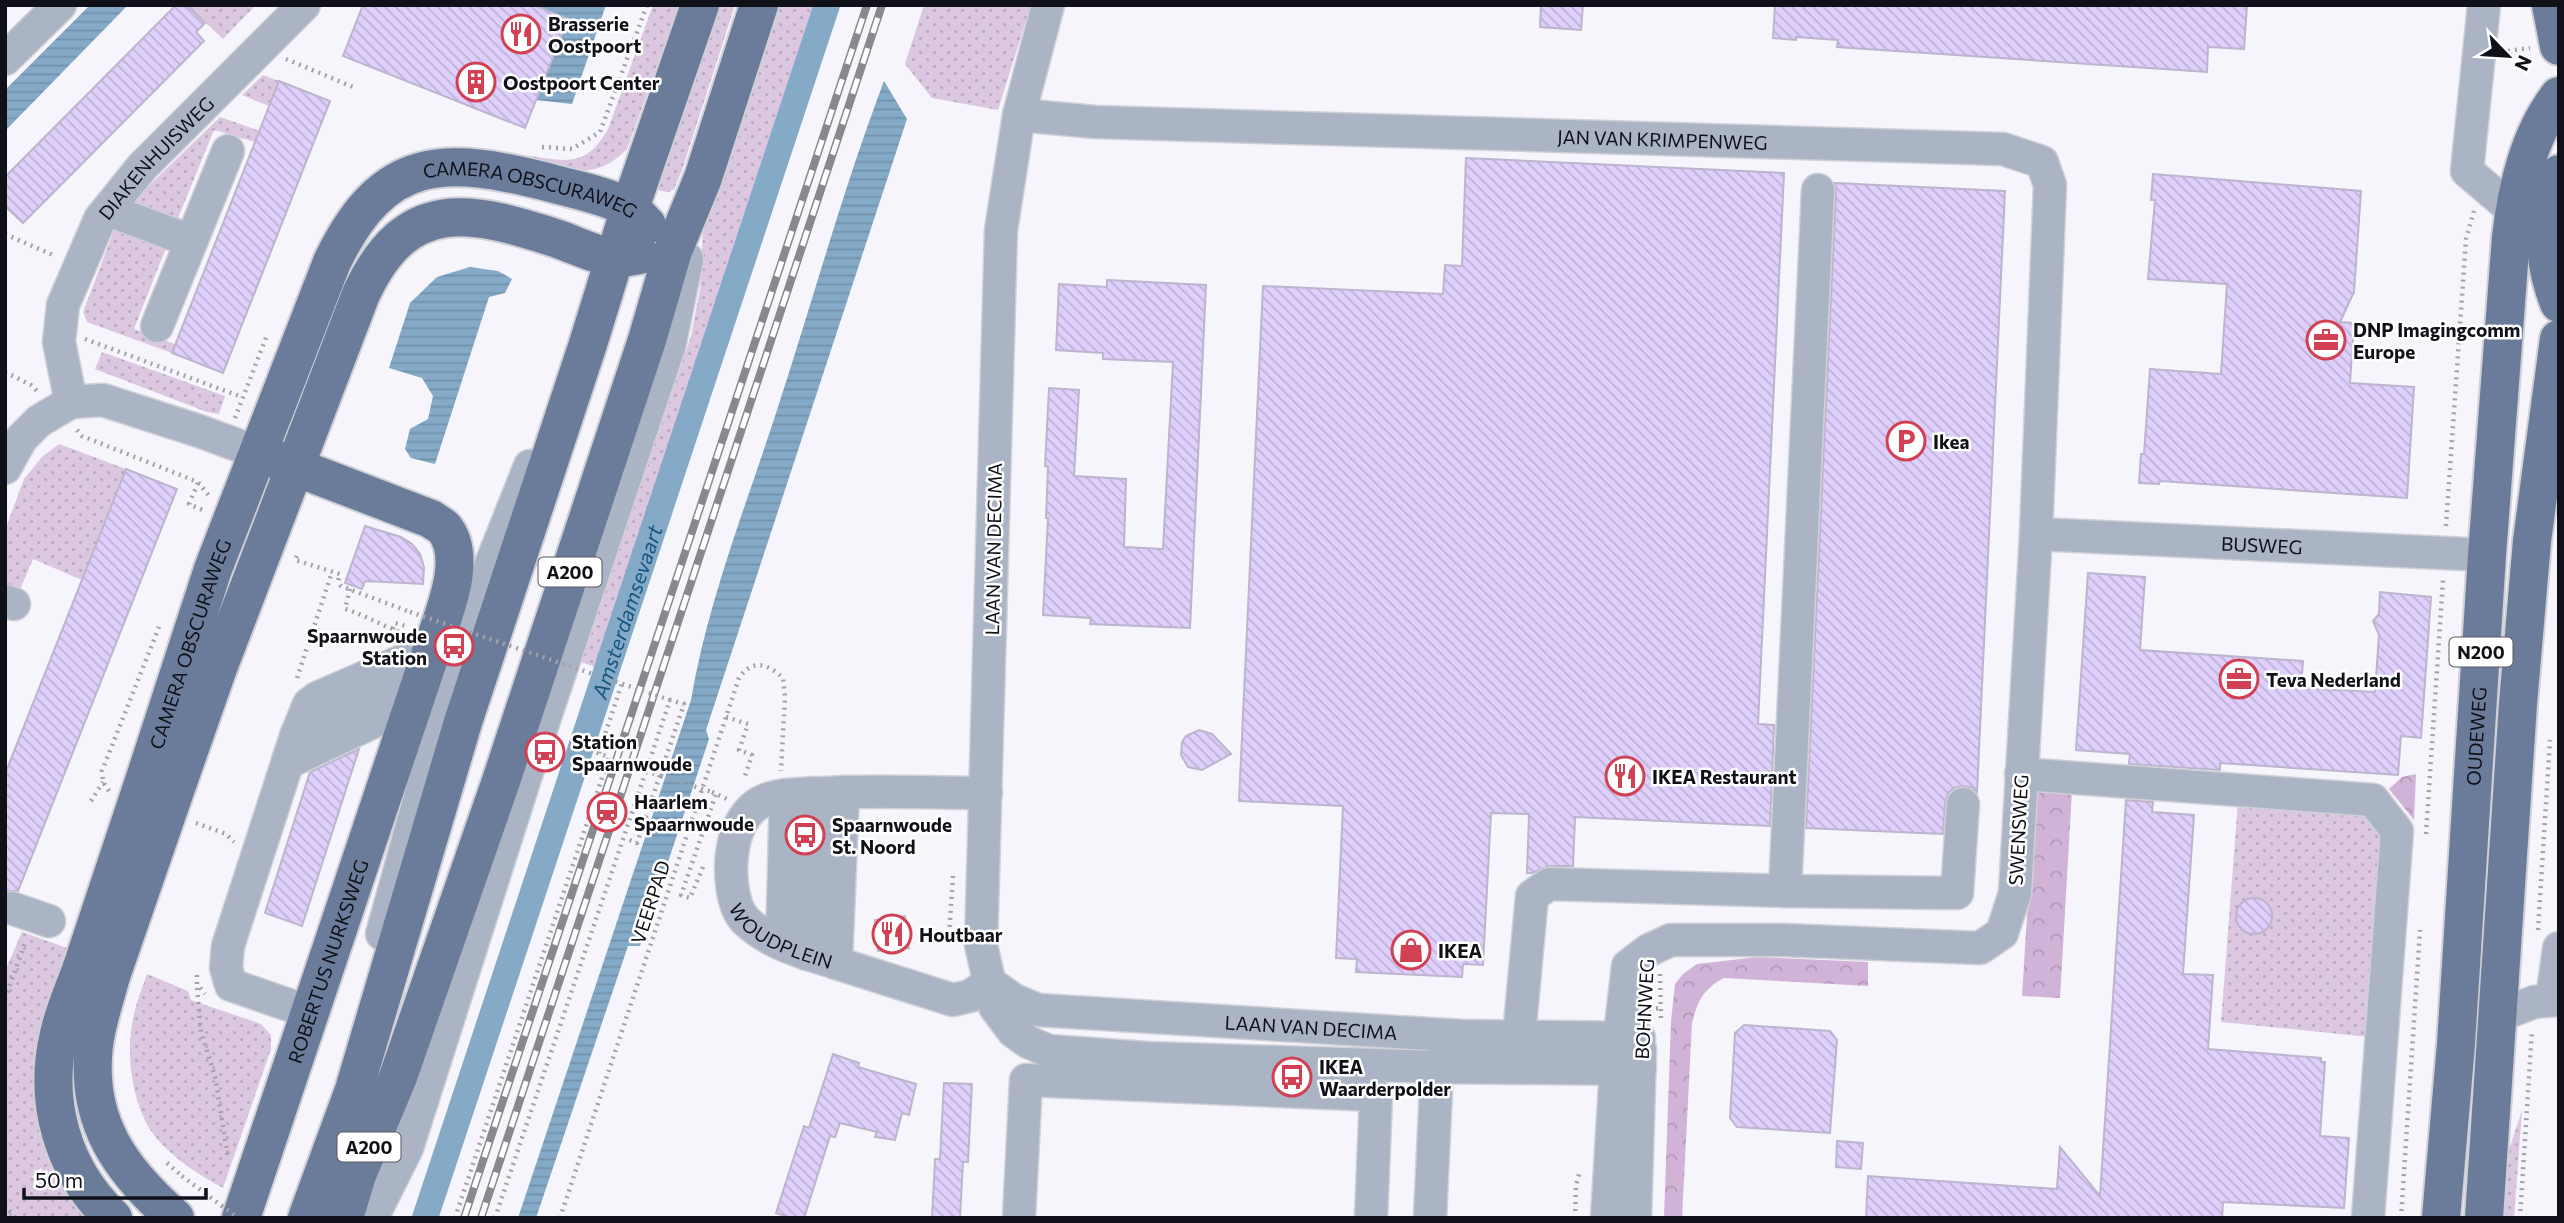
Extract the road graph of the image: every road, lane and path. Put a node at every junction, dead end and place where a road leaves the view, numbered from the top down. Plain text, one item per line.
1 (60, 5) edge
2 (304, 5) edge
3 (647, 5) edge
4 (700, 5) edge
5 (759, 5) edge
6 (1048, 5) edge
7 (2484, 5) edge
8 (2551, 5) edge
9 (2508, 40) dead end
10 (2559, 46) edge
11 (5, 59) edge
12 (2507, 64) dead end
13 (299, 65) dead end
14 (353, 87) dead end
15 (2559, 96) edge
16 (1030, 124) junction
17 (600, 132) dead end
18 (228, 151) dead end
19 (2559, 174) edge
20 (703, 178) junction
21 (2475, 178) junction
22 (1818, 190) dead end
23 (630, 208) junction
24 (108, 210) junction
25 (2514, 211) junction
26 (5, 234) edge
27 (191, 241) junction
28 (673, 251) junction
29 (614, 258) junction
30 (80, 266) junction
31 (2559, 303) edge
32 (157, 326) dead end
33 (2559, 339) edge
34 (59, 342) junction
35 (5, 372) edge
36 (31, 385) dead end
37 (242, 397) dead end
38 (71, 402) junction
39 (2554, 420) edge
40 (82, 436) dead end
41 (258, 453) junction
42 (296, 467) junction
43 (5, 468) edge
44 (207, 495) dead end
45 (2036, 534) junction
46 (2444, 554) junction
47 (2487, 555) junction
48 (332, 572) dead end
49 (350, 589) junction
50 (425, 668) junction
51 (622, 683) junction
52 (670, 700) junction
53 (726, 717) junction
54 (2550, 739) dead end
55 (558, 740) dead end
56 (599, 753) junction
57 (752, 755) dead end
58 (646, 771) junction
59 (2021, 774) junction
60 (660, 776) junction
61 (162, 777) junction
62 (103, 782) dead end
63 (714, 793) dead end
64 (986, 793) junction
65 (805, 794) junction
66 (92, 801) dead end
67 (1963, 804) dead end
68 (629, 840) dead end
69 (2426, 843) dead end
70 (1785, 891) junction
71 (32, 915) dead end
72 (2420, 926) dead end
73 (1649, 950) joint
74 (808, 953) junction
75 (96, 971) junction
76 (197, 973) dead end
77 (2551, 976) edge
78 (990, 983) junction
79 (197, 984) junction
80 (221, 992) junction
81 (5, 999) edge
82 (309, 1012) junction
83 (2498, 1016) junction
84 (1463, 1036) junction
85 (1519, 1036) junction
86 (1629, 1053) junction
87 (1219, 1060) junction
88 (1488, 1067) junction
89 (1437, 1068) junction
90 (1549, 1068) junction
91 (1205, 1088) junction
92 (1613, 1118) junction
93 (228, 1159) dead end
94 (164, 1161) dead end
95 (5, 1205) edge
96 (235, 1214) edge
97 (174, 1216) edge
98 (16, 1218) edge
99 (113, 1218) edge
100 (222, 1218) edge
101 (307, 1218) edge
102 (344, 1218) edge
103 (372, 1218) edge
104 (454, 1218) edge
105 (495, 1218) edge
106 (561, 1218) edge
107 (1019, 1218) edge
108 (1371, 1218) edge
109 (1430, 1218) edge
110 (1607, 1218) edge
111 (1635, 1218) edge
112 (2368, 1218) edge
113 (2401, 1218) edge
114 (2441, 1218) edge
115 (2484, 1218) edge
116 (2520, 1218) edge

1 - 11 street
2 - 24 street, DIAKENHUISWEG
3 - 17 path
4 - 23 main road
5 - 20 main road
6 - 16 street
7 - 21 street
8 - 10 main road
9 - 12 path
13 - 14 path
15 - 25 main road, OUDEWEG / N200
16 - 45 street, JAN VAN KRIMPENWEG
16 - 64 street, LAAN VAN DECIMA
18 - 27 street
19 - 31 main road
20 - 28 main road
20 - 103 street, A200
21 - 25 street
21 - 46 path
22 - 70 street
23 - 28 main road, CAMERA OBSCURAWEG
23 - 29 main road
23 - 41 main road, CAMERA OBSCURAWEG
24 - 27 street
24 - 30 street, DIAKENHUISWEG
25 - 47 main road, OUDEWEG / N200
26 - 30 path
27 - 32 street
28 - 29 main road, CAMERA OBSCURAWEG
28 - 102 main road, A200
29 - 42 main road, CAMERA OBSCURAWEG
29 - 101 main road, A200
30 - 34 street, DIAKENHUISWEG
33 - 39 main road, N200
34 - 37 path
34 - 38 street, DIAKENHUISWEG
35 - 36 path
38 - 41 street
38 - 43 street
39 - 83 main road, N200
40 - 44 path
41 - 42 main road, ROBERTUS NURKSWEG
41 - 61 main road, CAMERA OBSCURAWEG
42 - 50 main road, ROBERTUS NURKSWEG
42 - 61 main road, CAMERA OBSCURAWEG
45 - 46 street, BUSWEG
45 - 59 street, SWENSWEG
46 - 47 street, BUSWEG
46 - 69 path
47 - 114 main road, OUDEWEG / N200
48 - 49 path
49 - 50 path
49 - 51 path, bridge
50 - 80 street
50 - 82 main road, ROBERTUS NURKSWEG
51 - 52 path, bridge
51 - 56 path
52 - 58 path
52 - 60 path
53 - 57 path
53 - 65 path, VEERPAD
53 - 106 path, VEERPAD
54 - 77 path
55 - 56 path
56 - 104 path
58 - 60 path
58 - 105 path
59 - 73 street, SWENSWEG
59 - 112 street
60 - 63 path, bridge
60 - 68 path
61 - 75 main road, CAMERA OBSCURAWEG, bridge
62 - 66 path
64 - 65 street, WOUDPLEIN
64 - 78 street, LAAN VAN DECIMA
65 - 74 street
65 - 74 street
65 - 74 street, WOUDPLEIN
67 - 70 street
70 - 85 street
71 - 81 path
72 - 113 path
73 - 86 street, BOHNWEG
74 - 78 street, WOUDPLEIN
75 - 97 main road, CAMERA OBSCURAWEG
75 - 99 main road, CAMERA OBSCURAWEG
76 - 79 path
77 - 83 street
77 - 116 path
78 - 84 street, LAAN VAN DECIMA
78 - 87 street, LAAN VAN DECIMA
79 - 80 path
79 - 93 path
80 - 82 street
82 - 96 main road, ROBERTUS NURKSWEG
83 - 115 main road, N200
84 - 85 street, LAAN VAN DECIMA
84 - 89 street
85 - 86 street, LAAN VAN DECIMA
85 - 88 street
86 - 90 street, LAAN VAN DECIMA
86 - 92 street, BOHNWEG
86 - 111 street, BOHNWEG
87 - 89 street, LAAN VAN DECIMA
87 - 91 street
88 - 89 street, LAAN VAN DECIMA
88 - 90 street, LAAN VAN DECIMA
89 - 109 street
90 - 92 street, LAAN VAN DECIMA
91 - 107 street
91 - 108 street
92 - 110 street, BOHNWEG
94 - 96 path, bridge
95 - 98 path
96 - 100 path

